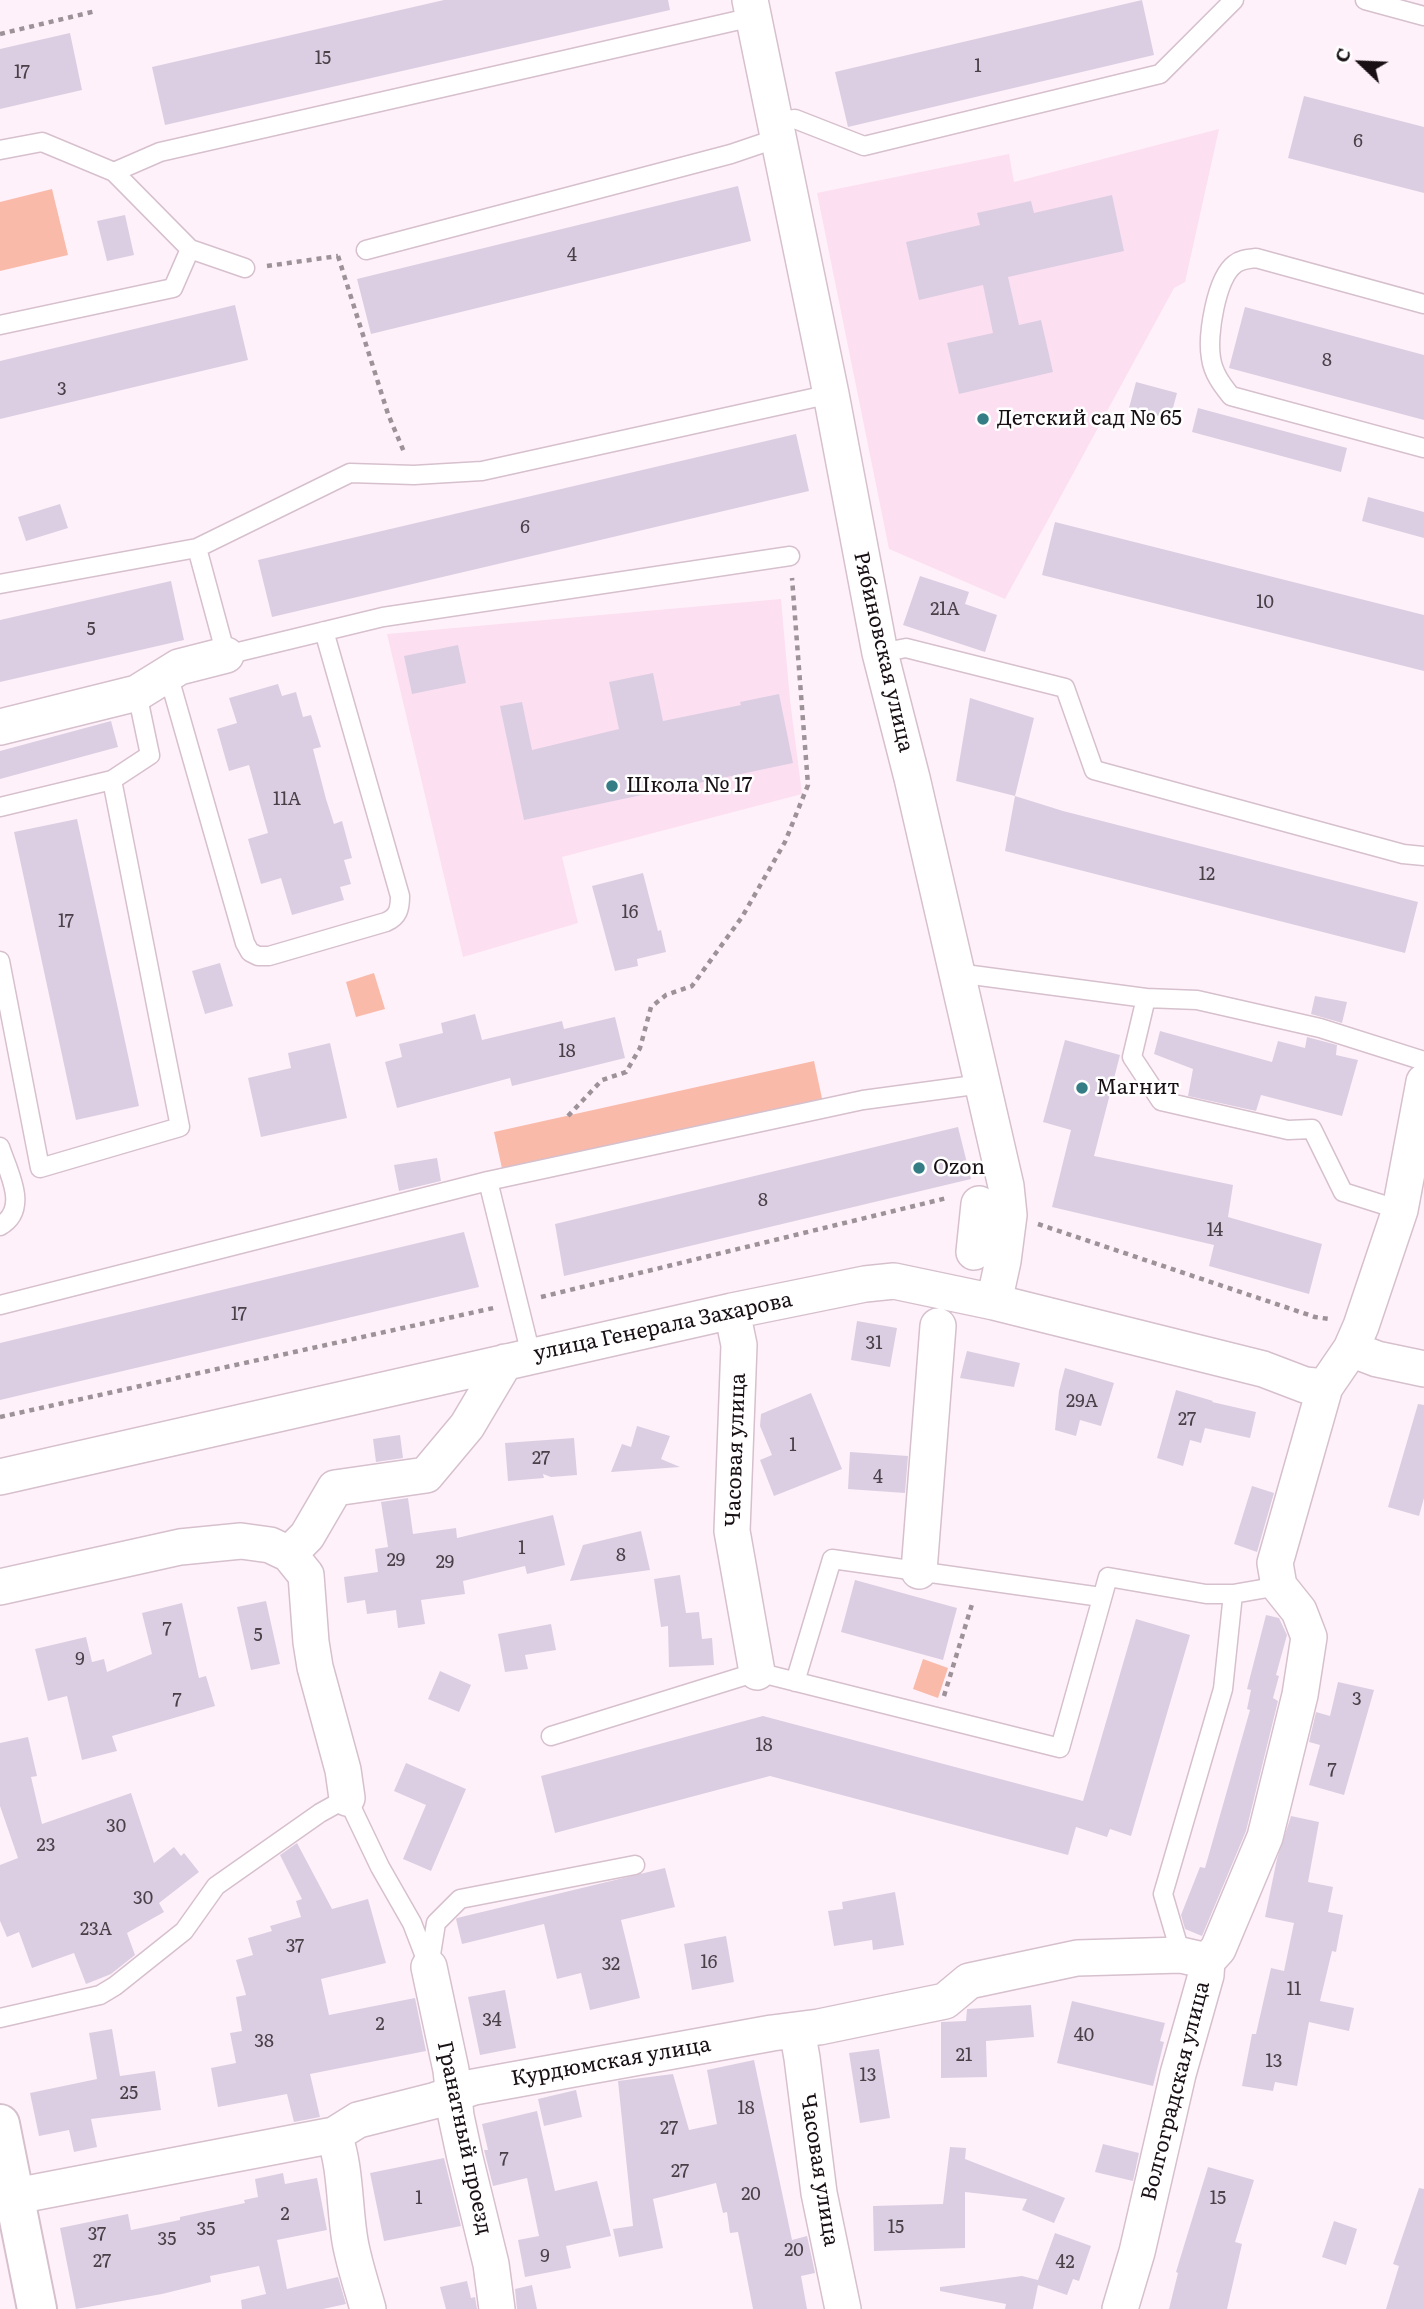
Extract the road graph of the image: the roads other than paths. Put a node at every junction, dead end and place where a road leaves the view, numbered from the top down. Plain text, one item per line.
1 (1234, 0) edge
2 (1365, 0) edge
3 (751, 8) edge
4 (1424, 16) edge
5 (777, 130) junction
6 (0, 150) edge
7 (114, 172) junction
8 (190, 249) junction
9 (366, 250) road end
10 (246, 268) dead end
11 (1424, 304) edge
12 (0, 325) edge
13 (831, 394) junction
14 (1424, 448) edge
15 (197, 548) junction
16 (790, 556) road end
17 (0, 584) edge
18 (324, 631) junction
19 (880, 653) junction
20 (226, 655) junction
21 (168, 674) junction
22 (137, 693) junction
23 (0, 727) edge
24 (112, 780) junction
25 (0, 807) edge
26 (1424, 856) edge
27 (0, 961) edge
28 (957, 973) junction
29 (1146, 998) junction
30 (1424, 1061) edge
31 (1424, 1082) edge
32 (982, 1084) junction
33 (0, 1147) edge
34 (488, 1181) junction
35 (979, 1203) dead end
36 (1400, 1210) junction
37 (0, 1226) edge
38 (974, 1252) dead end
39 (994, 1302) junction
40 (0, 1305) edge
41 (732, 1311) junction
42 (938, 1326) dead end
43 (1351, 1349) junction
44 (518, 1358) junction
45 (1424, 1368) edge
46 (1325, 1387) junction
47 (0, 1477) edge
48 (289, 1554) junction
49 (919, 1571) junction
50 (1279, 1586) junction
51 (0, 1587) edge
52 (1233, 1594) junction
53 (1101, 1597) junction
54 (757, 1672) junction
55 (795, 1682) junction
56 (551, 1736) dead end
57 (348, 1798) junction
58 (635, 1865) dead end
59 (1194, 1958) junction
60 (429, 1967) junction
61 (0, 2018) edge
62 (796, 2030) junction
63 (453, 2094) junction
64 (0, 2124) edge
65 (334, 2135) junction
66 (9, 2186) edge
67 (37, 2309) edge
68 (368, 2309) edge
69 (497, 2309) edge
70 (842, 2309) edge
71 (1120, 2309) edge

1 - 5 lane
2 - 4 lane
3 - 5 street, Рябиновская улица
3 - 7 lane
5 - 9 lane
5 - 13 street, Рябиновская улица
6 - 7 lane
7 - 8 lane
8 - 10 lane
8 - 12 lane
11 - 14 lane
13 - 15 lane
13 - 19 street, Рябиновская улица
15 - 17 lane
15 - 20 lane
16 - 18 lane
18 - 20 lane
18 - 21 lane
19 - 26 lane
19 - 28 street, Рябиновская улица
20 - 21 street
21 - 22 street
22 - 23 street
22 - 24 lane
24 - 25 lane
24 - 27 lane
28 - 29 lane
28 - 32 street, Рябиновская улица
29 - 30 lane
29 - 36 lane
31 - 36 street
32 - 34 lane
32 - 39 street, Рябиновская улица
33 - 37 lane
34 - 40 lane
34 - 44 lane
35 - 38 street
36 - 43 street
39 - 41 street, улица Генерала Захарова
39 - 46 street, улица Генерала Захарова
41 - 44 street, улица Генерала Захарова
41 - 54 street, Часовая улица
42 - 49 street
43 - 45 street
43 - 46 street
44 - 47 street, улица Генерала Захарова
44 - 48 street
46 - 50 street
48 - 51 street
48 - 57 street
49 - 53 lane
49 - 55 lane
50 - 52 lane
50 - 59 street, Волгоградская улица
52 - 53 lane
52 - 59 lane
53 - 55 lane
54 - 55 lane
54 - 56 lane
57 - 60 lane
57 - 61 lane
58 - 60 lane
59 - 62 street, Курдюмская улица
59 - 71 street, Волгоградская улица
60 - 63 street, Гранатный проезд
62 - 63 street, Курдюмская улица
62 - 70 street, Часовая улица
63 - 65 street, Курдюмская улица
63 - 69 street, Гранатный проезд
64 - 66 street
65 - 66 street, Курдюмская улица
65 - 68 street
66 - 67 street

